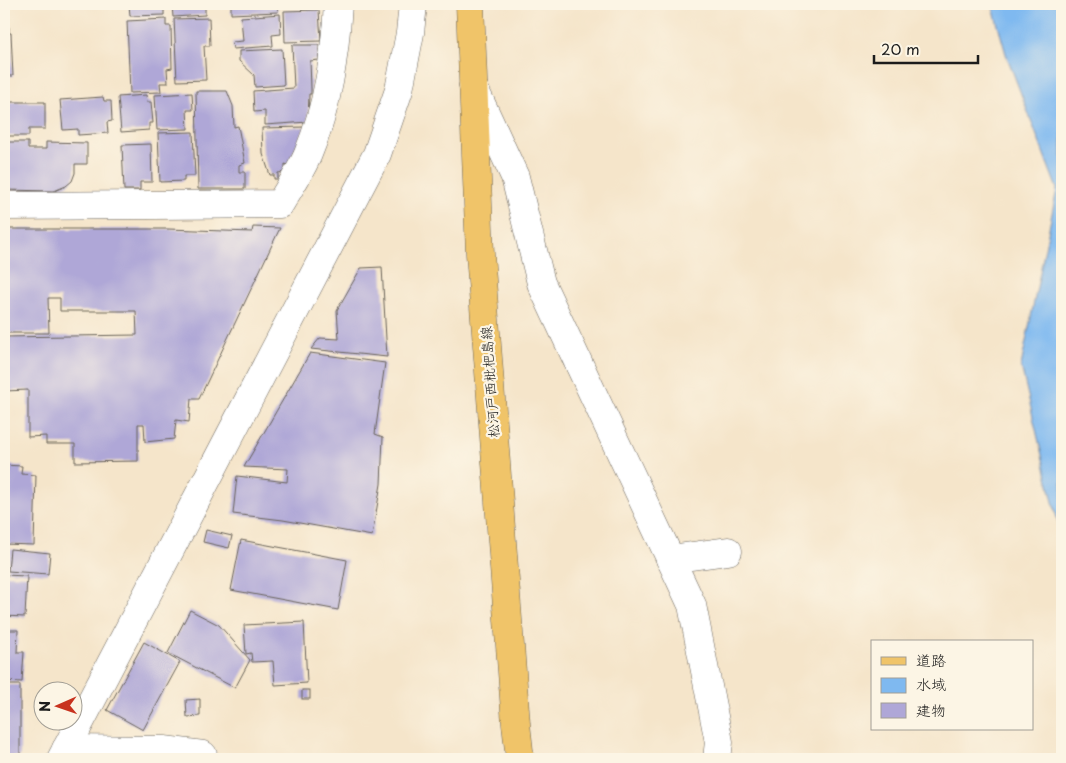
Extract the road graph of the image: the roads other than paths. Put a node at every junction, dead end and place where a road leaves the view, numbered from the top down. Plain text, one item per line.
1 (338, 4) edge
2 (412, 4) edge
3 (470, 4) edge
4 (473, 86) junction
5 (4, 206) edge
6 (728, 551) dead end
7 (670, 559) junction
8 (64, 754) edge
9 (203, 757) edge
10 (520, 759) edge
11 (717, 759) edge

1 - 5 street
2 - 8 street
3 - 4 main road, 松河戸西枇杷島線
4 - 7 street
4 - 10 main road, 松河戸西枇杷島線
6 - 7 street
7 - 11 street
8 - 9 street

